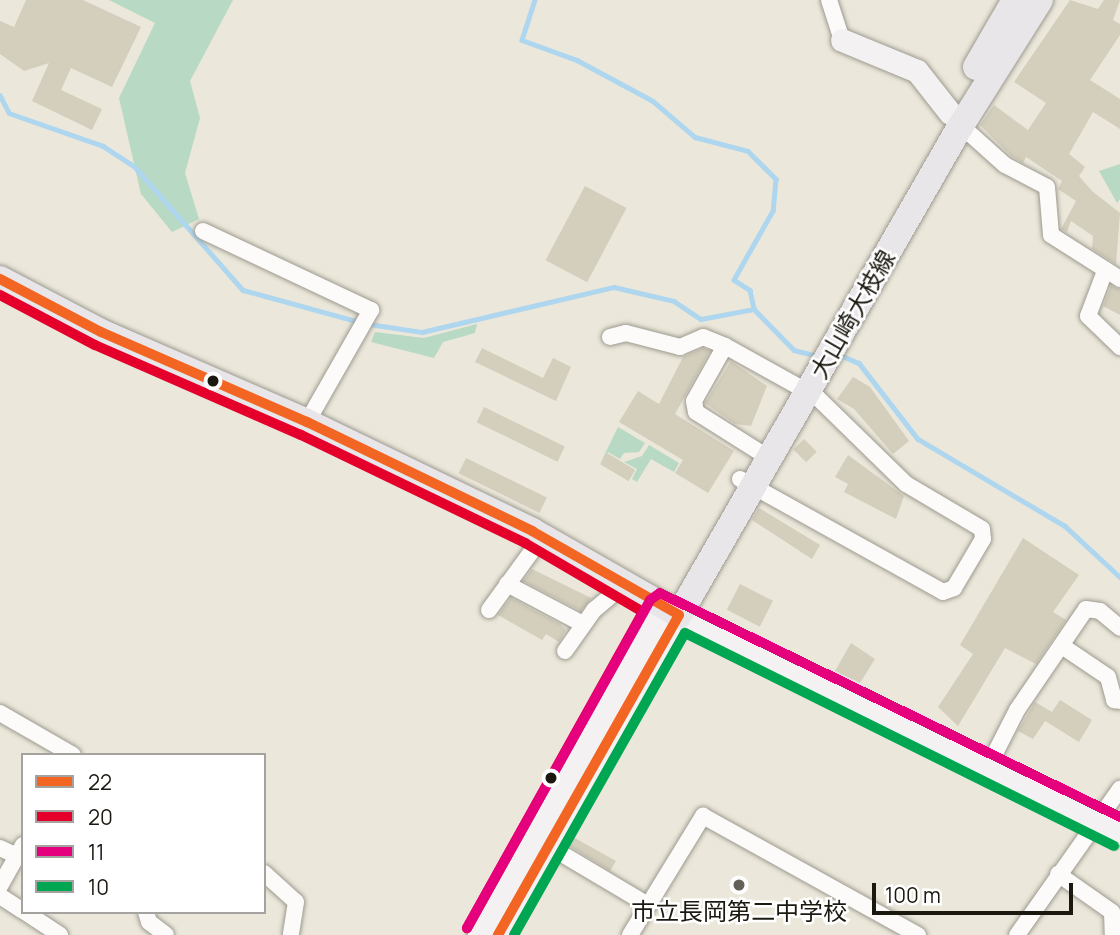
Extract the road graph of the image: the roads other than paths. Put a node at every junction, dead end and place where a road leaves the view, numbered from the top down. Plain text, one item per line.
1 (829, 0) edge
2 (1015, 0) edge
3 (1040, 0) edge
4 (842, 40) joint
5 (955, 120) junction
6 (203, 231) dead end
7 (1105, 271) junction
8 (0, 279) edge
9 (1120, 279) edge
10 (610, 337) dead end
11 (725, 346) junction
12 (1120, 346) edge
13 (802, 388) junction
14 (307, 422) junction
15 (758, 451) junction
16 (747, 482) junction
17 (542, 537) junction
18 (507, 584) junction
19 (623, 586) junction
20 (489, 610) dead end
21 (671, 611) junction
22 (583, 624) junction
23 (1120, 628) edge
24 (1062, 646) junction
25 (565, 651) dead end
26 (1114, 674) edge
27 (1120, 701) edge
28 (0, 713) edge
29 (70, 753) edge
30 (987, 769) junction
31 (1120, 789) edge
32 (1095, 822) junction
33 (1120, 833) edge
34 (542, 842) junction
35 (0, 848) edge
36 (20, 851) edge
37 (1058, 874) junction
38 (266, 875) edge
39 (0, 886) edge
40 (0, 896) edge
41 (649, 905) junction
42 (21, 910) edge
43 (27, 914) edge
44 (147, 914) edge
45 (60, 935) edge
46 (166, 935) edge
47 (292, 935) edge
48 (479, 935) edge
49 (498, 935) edge
50 (630, 935) edge
51 (918, 935) edge
52 (1017, 935) edge
53 (1113, 935) edge

1 - 4 street
2 - 5 main road, 大山崎大枝線
3 - 5 main road, 大山崎大枝線
4 - 5 street
5 - 7 street
5 - 13 main road, 大山崎大枝線
6 - 14 street
7 - 9 street
7 - 12 street
8 - 14 main road
10 - 11 street
11 - 13 street
11 - 15 street
13 - 15 main road, 大山崎大枝線
13 - 16 main road, 大山崎大枝線
13 - 16 street
14 - 17 main road
15 - 16 main road, 大山崎大枝線
16 - 21 main road, 大山崎大枝線
17 - 18 street
17 - 19 main road
18 - 20 street
18 - 22 street
19 - 21 main road
19 - 22 street
21 - 30 street
21 - 34 street
22 - 25 street
23 - 24 street
24 - 26 street
24 - 30 street
26 - 27 street
28 - 29 street
30 - 32 street
31 - 32 street
32 - 33 street
32 - 37 street
34 - 41 street
34 - 48 street
34 - 49 street
35 - 36 street
36 - 39 street
37 - 52 street
37 - 53 street
38 - 47 street
40 - 42 street
41 - 50 street
41 - 51 street
43 - 45 street
44 - 46 street

